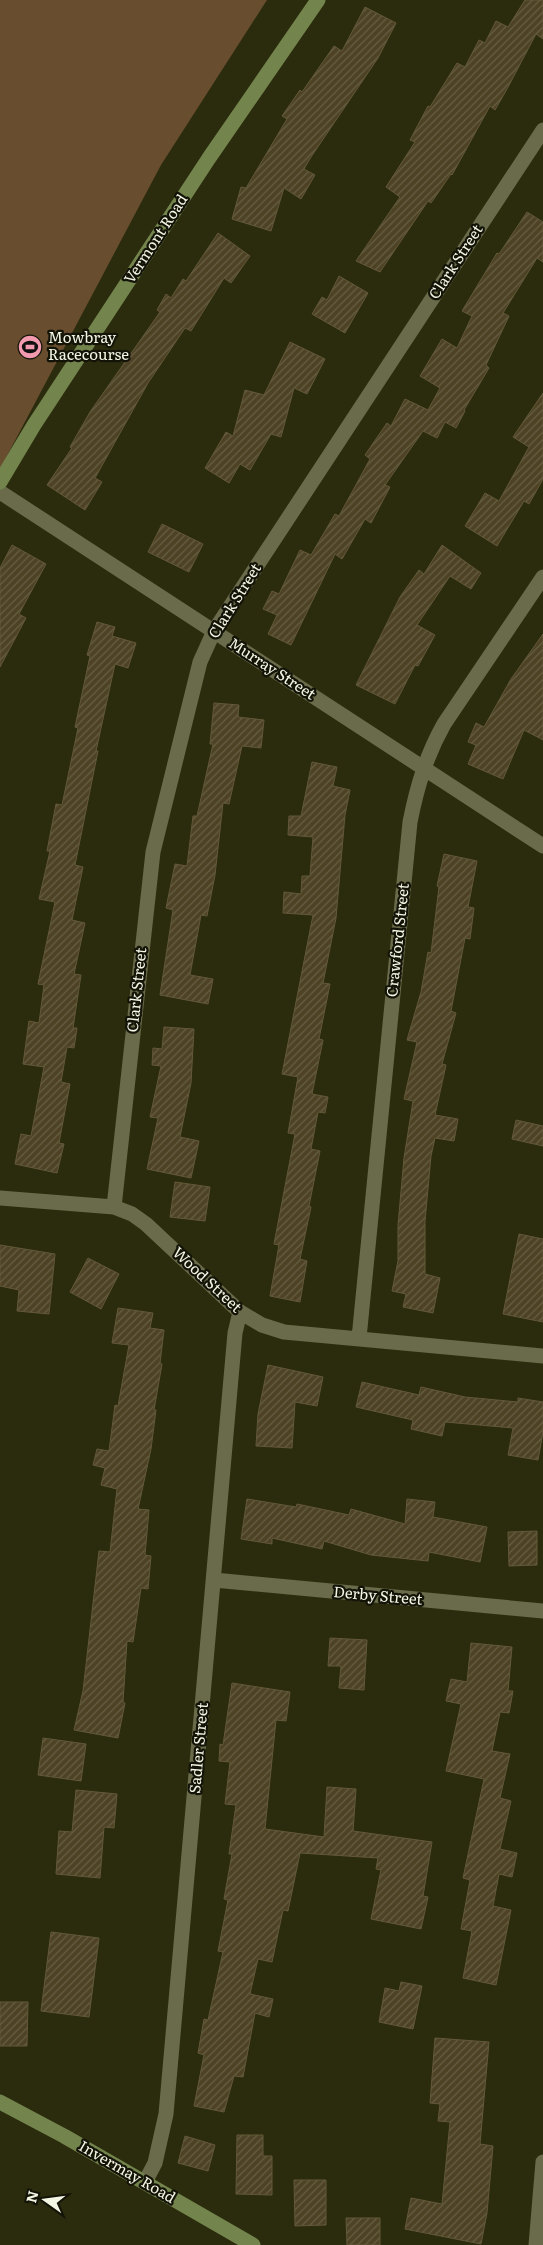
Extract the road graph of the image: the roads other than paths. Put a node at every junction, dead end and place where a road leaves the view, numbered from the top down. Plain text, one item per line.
1 (318, 0) edge
2 (543, 130) edge
3 (0, 482) edge
4 (0, 492) edge
5 (543, 577) edge
6 (214, 631) junction
7 (423, 769) junction
8 (543, 846) edge
9 (0, 1198) edge
10 (114, 1207) junction
11 (240, 1312) junction
12 (359, 1338) junction
13 (543, 1356) edge
14 (214, 1580) junction
15 (543, 1611) edge
16 (0, 2102) edge
17 (543, 2162) edge
18 (145, 2182) junction
19 (253, 2245) edge
20 (536, 2245) edge

1 - 3 street, Vermont Road
2 - 6 street, Clark Street
4 - 6 street, Murray Street
5 - 7 street, Crawford Street
6 - 7 street, Murray Street
6 - 10 street, Clark Street
7 - 8 street, Murray Street
7 - 12 street, Crawford Street
9 - 10 street, Wood Street
10 - 11 street, Wood Street
11 - 12 street, Wood Street
11 - 14 street, Sadler Street
12 - 13 street, Wood Street
14 - 15 street, Derby Street
14 - 18 street, Sadler Street
16 - 18 street, Invermay Road
17 - 20 street
18 - 19 street, Invermay Road

